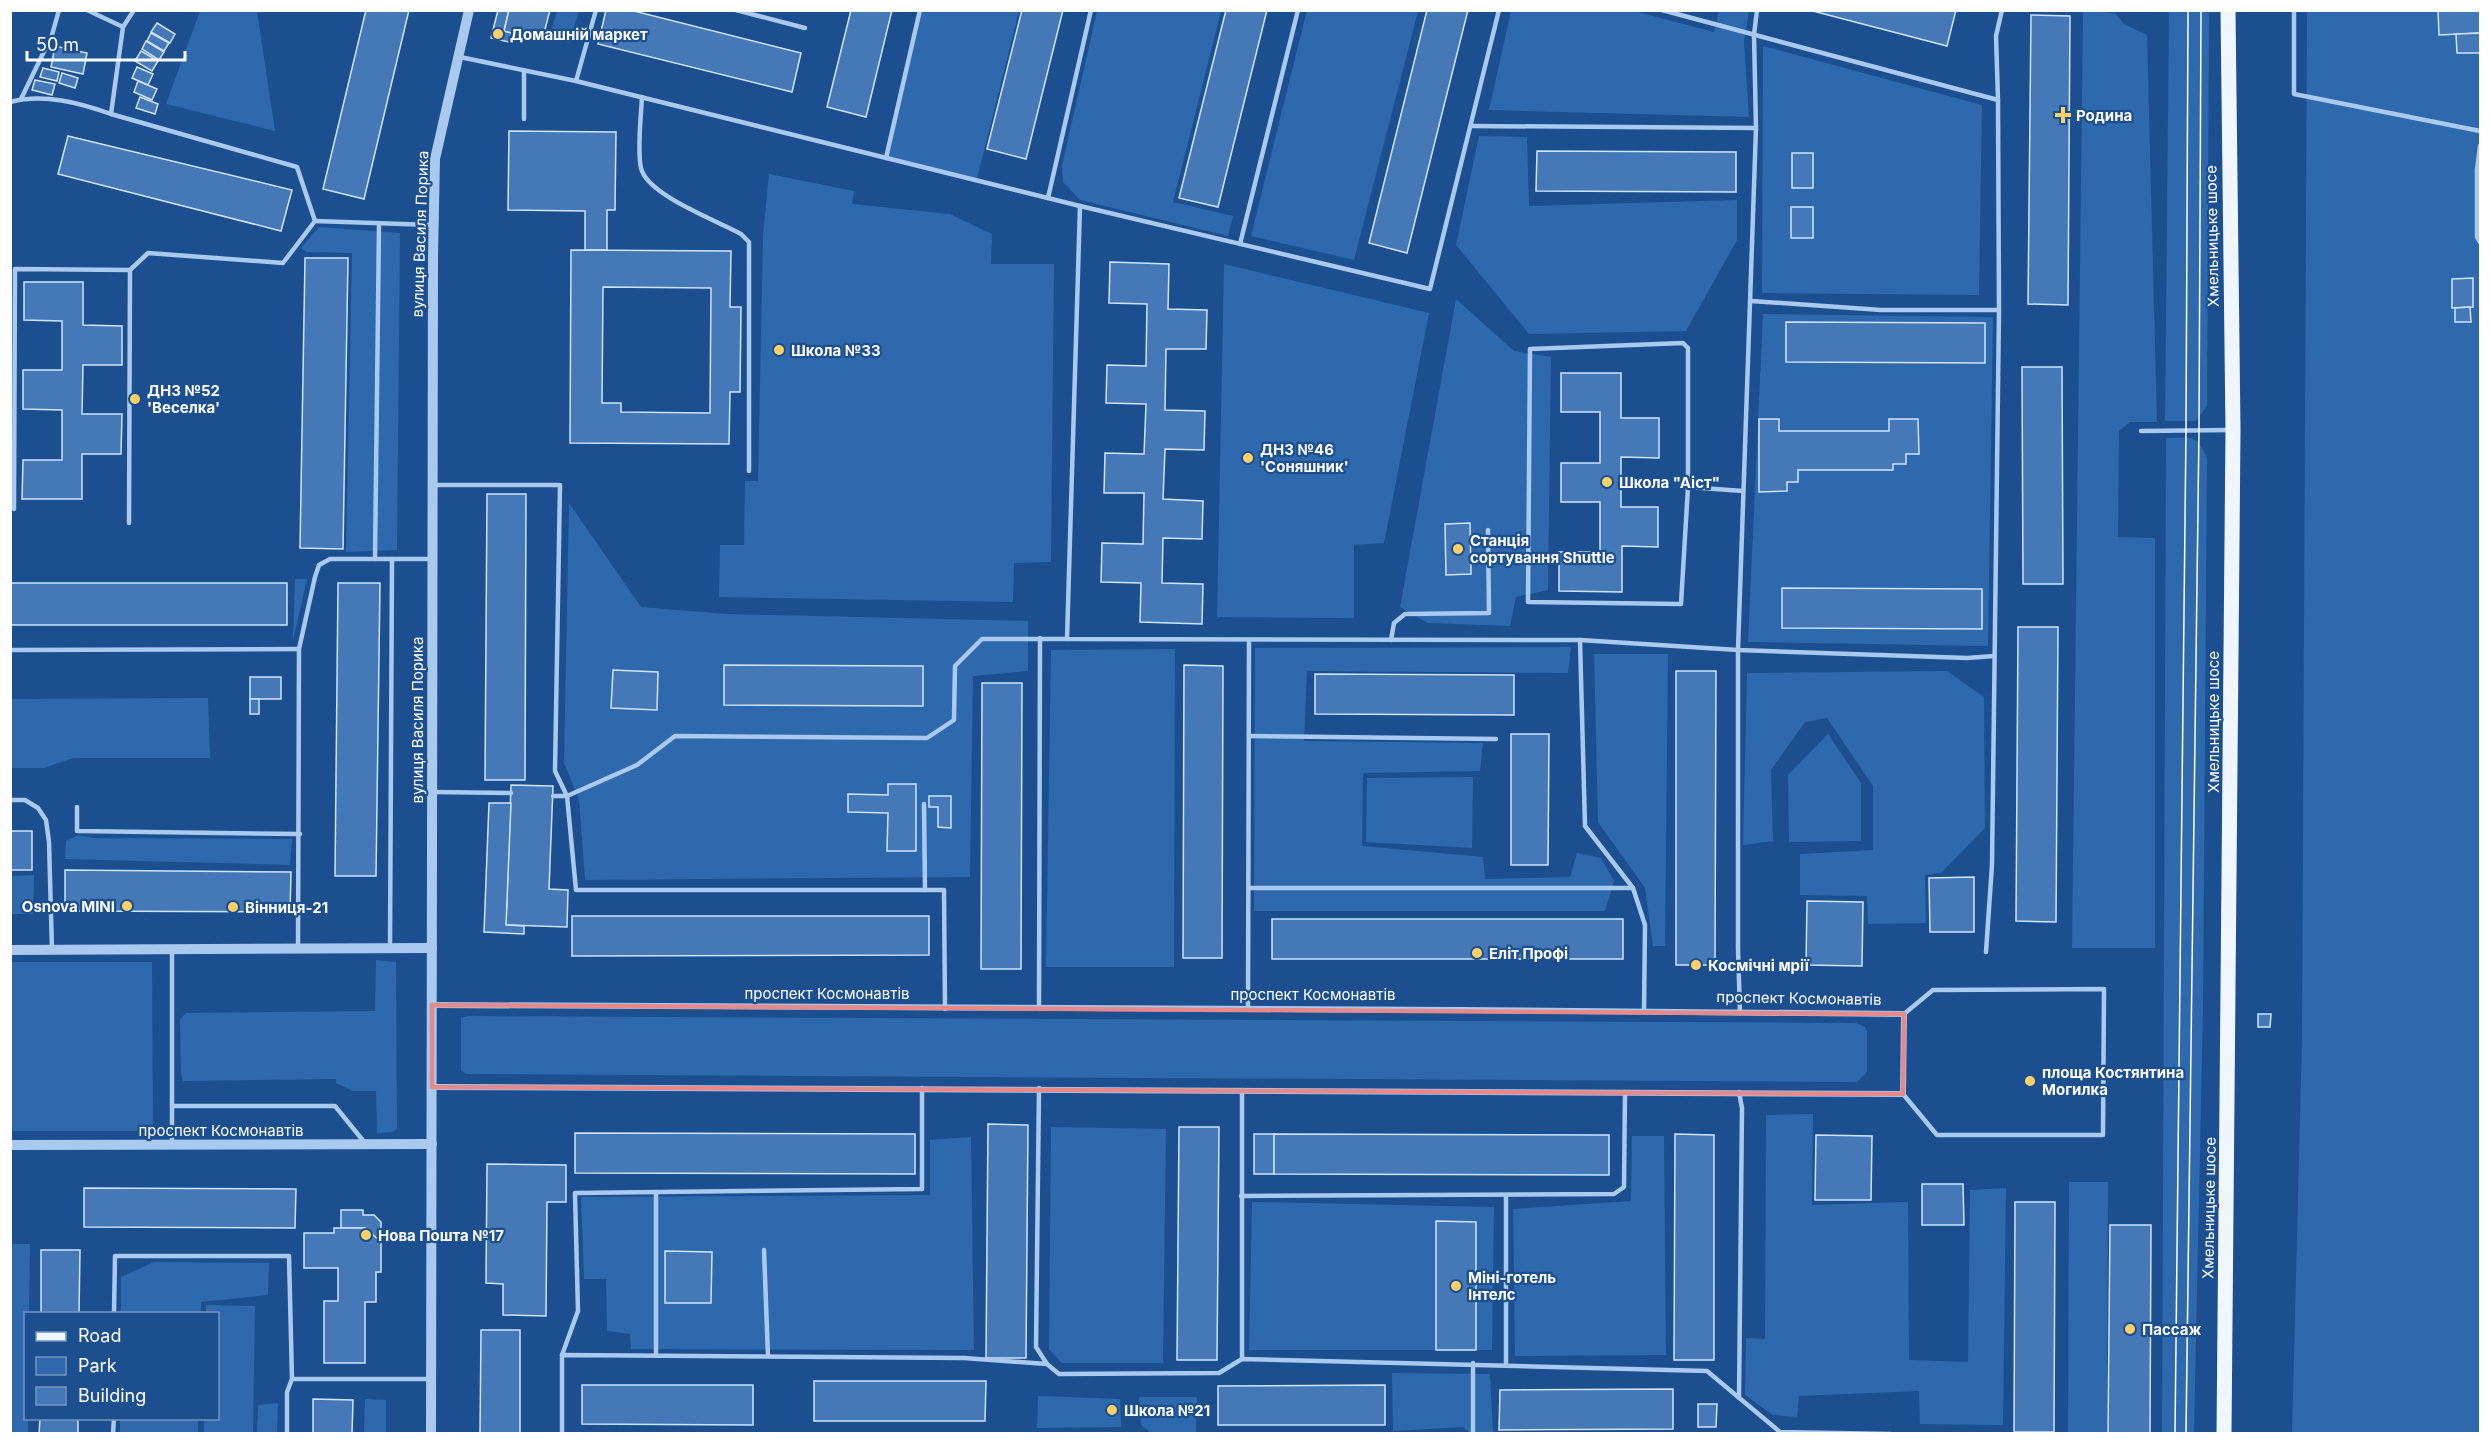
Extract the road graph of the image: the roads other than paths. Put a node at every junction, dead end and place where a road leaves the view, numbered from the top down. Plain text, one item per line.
1 (59, 10) edge
2 (87, 10) edge
3 (134, 10) edge
4 (469, 10) edge
5 (596, 10) edge
6 (736, 10) edge
7 (921, 10) edge
8 (1092, 10) edge
9 (1298, 10) edge
10 (1499, 10) edge
11 (1662, 10) edge
12 (1757, 10) edge
13 (2002, 10) edge
14 (2228, 10) edge
15 (2294, 10) edge
16 (123, 27) junction
17 (805, 28) dead end
18 (1754, 35) junction
19 (457, 56) junction
20 (524, 70) junction
21 (576, 81) junction
22 (642, 97) junction
23 (21, 99) junction
24 (1998, 100) junction
25 (10, 102) edge
26 (111, 114) junction
27 (524, 119) dead end
28 (1472, 126) junction
29 (1756, 128) junction
30 (2481, 131) edge
31 (2481, 146) edge
32 (886, 158) junction
33 (1048, 198) junction
34 (1080, 206) junction
35 (315, 221) junction
36 (379, 225) junction
37 (433, 225) junction
38 (2481, 242) edge
39 (1239, 244) junction
40 (130, 270) junction
41 (1751, 301) junction
42 (1999, 310) junction
43 (2233, 430) junction
44 (2141, 431) dead end
45 (749, 471) dead end
46 (432, 485) junction
47 (1688, 487) junction
48 (1743, 491) junction
49 (14, 509) dead end
50 (129, 523) dead end
51 (1488, 530) dead end
52 (432, 558) junction
53 (375, 559) junction
54 (392, 559) junction
55 (1040, 638) junction
56 (1067, 639) junction
57 (1249, 640) junction
58 (1391, 640) junction
59 (1580, 640) junction
60 (299, 649) junction
61 (10, 650) edge
62 (1738, 650) junction
63 (1994, 656) junction
64 (1249, 736) junction
65 (1496, 739) dead end
66 (432, 792) junction
67 (511, 793) dead end
68 (553, 795) dead end
69 (567, 796) junction
70 (10, 800) edge
71 (924, 804) dead end
72 (77, 807) dead end
73 (300, 834) junction
74 (1249, 888) junction
75 (1633, 888) junction
76 (925, 890) junction
77 (298, 948) junction
78 (390, 948) junction
79 (432, 948) junction
80 (172, 949) junction
81 (10, 950) edge
82 (52, 950) junction
83 (1986, 952) dead end
84 (432, 1005) junction
85 (945, 1009) junction
86 (1039, 1009) junction
87 (1248, 1009) junction
88 (1644, 1012) junction
89 (1740, 1013) junction
90 (1904, 1014) junction
91 (432, 1087) junction
92 (922, 1088) junction
93 (1039, 1088) junction
94 (1242, 1090) junction
95 (1624, 1092) junction
96 (1739, 1092) junction
97 (1903, 1094) junction
98 (172, 1106) junction
99 (432, 1144) junction
100 (10, 1145) edge
101 (172, 1145) junction
102 (367, 1145) junction
103 (656, 1192) junction
104 (1506, 1195) junction
105 (1241, 1197) junction
106 (764, 1250) dead end
107 (114, 1312) edge
108 (562, 1355) junction
109 (656, 1355) junction
110 (768, 1356) junction
111 (1242, 1359) junction
112 (1047, 1364) junction
113 (1473, 1364) junction
114 (1506, 1364) junction
115 (291, 1379) junction
116 (431, 1379) junction
117 (1739, 1398) junction
118 (1780, 1433) edge
119 (287, 1434) edge
120 (431, 1434) edge
121 (562, 1434) edge
122 (1473, 1434) edge
123 (1891, 1434) edge
124 (2224, 1434) edge

1 - 23 lane
2 - 16 lane
3 - 16 lane
4 - 19 street, вулиця Василя Порика
5 - 21 lane
6 - 17 lane
7 - 32 lane
8 - 33 lane
9 - 39 lane
10 - 28 lane
11 - 18 lane
12 - 18 lane
13 - 24 lane
14 - 43 main road, Хмельницьке шосе
15 - 30 lane
16 - 26 lane
18 - 24 lane
18 - 29 lane
19 - 20 lane
19 - 37 street, вулиця Василя Порика
20 - 21 lane
20 - 27 lane
21 - 22 lane
22 - 32 lane
22 - 45 lane
23 - 25 lane
23 - 26 lane
24 - 42 lane
26 - 35 lane
28 - 29 lane
28 - 39 lane
29 - 41 lane
31 - 38 lane
32 - 33 lane
33 - 34 lane
34 - 39 lane
34 - 56 lane
35 - 36 lane
35 - 40 lane
36 - 37 lane
36 - 53 lane
37 - 46 street, вулиця Василя Порика
40 - 49 lane
40 - 50 lane
41 - 42 lane
41 - 48 lane
42 - 63 lane
43 - 44 lane
43 - 124 main road, Хмельницьке шосе
46 - 52 street, вулиця Василя Порика
46 - 69 lane
47 - 47 lane
47 - 48 lane
48 - 62 lane
51 - 58 lane
52 - 54 lane
52 - 66 street, вулиця Василя Порика
53 - 54 lane
53 - 60 lane
54 - 78 lane
55 - 56 lane
55 - 69 lane
55 - 86 lane
56 - 57 lane
57 - 58 lane
57 - 64 lane
58 - 59 lane
59 - 62 lane
59 - 75 lane
60 - 61 lane
60 - 73 lane
62 - 63 lane
62 - 89 lane
63 - 83 lane
64 - 65 lane
64 - 74 lane
66 - 67 lane
66 - 79 street, вулиця Василя Порика
68 - 69 lane
69 - 76 lane
70 - 82 lane
71 - 76 lane
72 - 73 lane
73 - 77 lane
74 - 75 lane
74 - 87 lane
75 - 88 lane
76 - 85 lane
77 - 78 street
77 - 80 street
78 - 79 street
79 - 84 street, вулиця Василя Порика
80 - 82 street
80 - 98 lane
81 - 82 street
84 - 85 street, проспект Космонавтів
84 - 91 street, вулиця Василя Порика
85 - 86 street, проспект Космонавтів
86 - 87 street, проспект Космонавтів
87 - 88 street, проспект Космонавтів
88 - 89 street, проспект Космонавтів
89 - 90 street, проспект Космонавтів
90 - 97 street
90 - 97 lane
91 - 92 street
91 - 99 street, вулиця Василя Порика
92 - 93 street
92 - 103 lane
93 - 94 street
93 - 112 lane
94 - 95 street
94 - 105 lane
95 - 96 street
95 - 104 lane
96 - 97 street
96 - 117 lane
98 - 101 lane
98 - 102 lane
99 - 102 street, проспект Космонавтів
99 - 116 street, вулиця Василя Порика
100 - 101 street, проспект Космонавтів
101 - 102 street, проспект Космонавтів
103 - 108 lane
103 - 109 lane
104 - 105 lane
104 - 114 lane
105 - 111 lane
106 - 110 lane
107 - 115 lane
108 - 109 lane
108 - 121 lane
109 - 110 lane
110 - 112 lane
111 - 112 lane
111 - 113 lane
113 - 114 lane
113 - 122 lane
114 - 117 lane
115 - 116 lane
115 - 119 lane
116 - 120 street, вулиця Василя Порика
117 - 118 lane
118 - 123 lane

